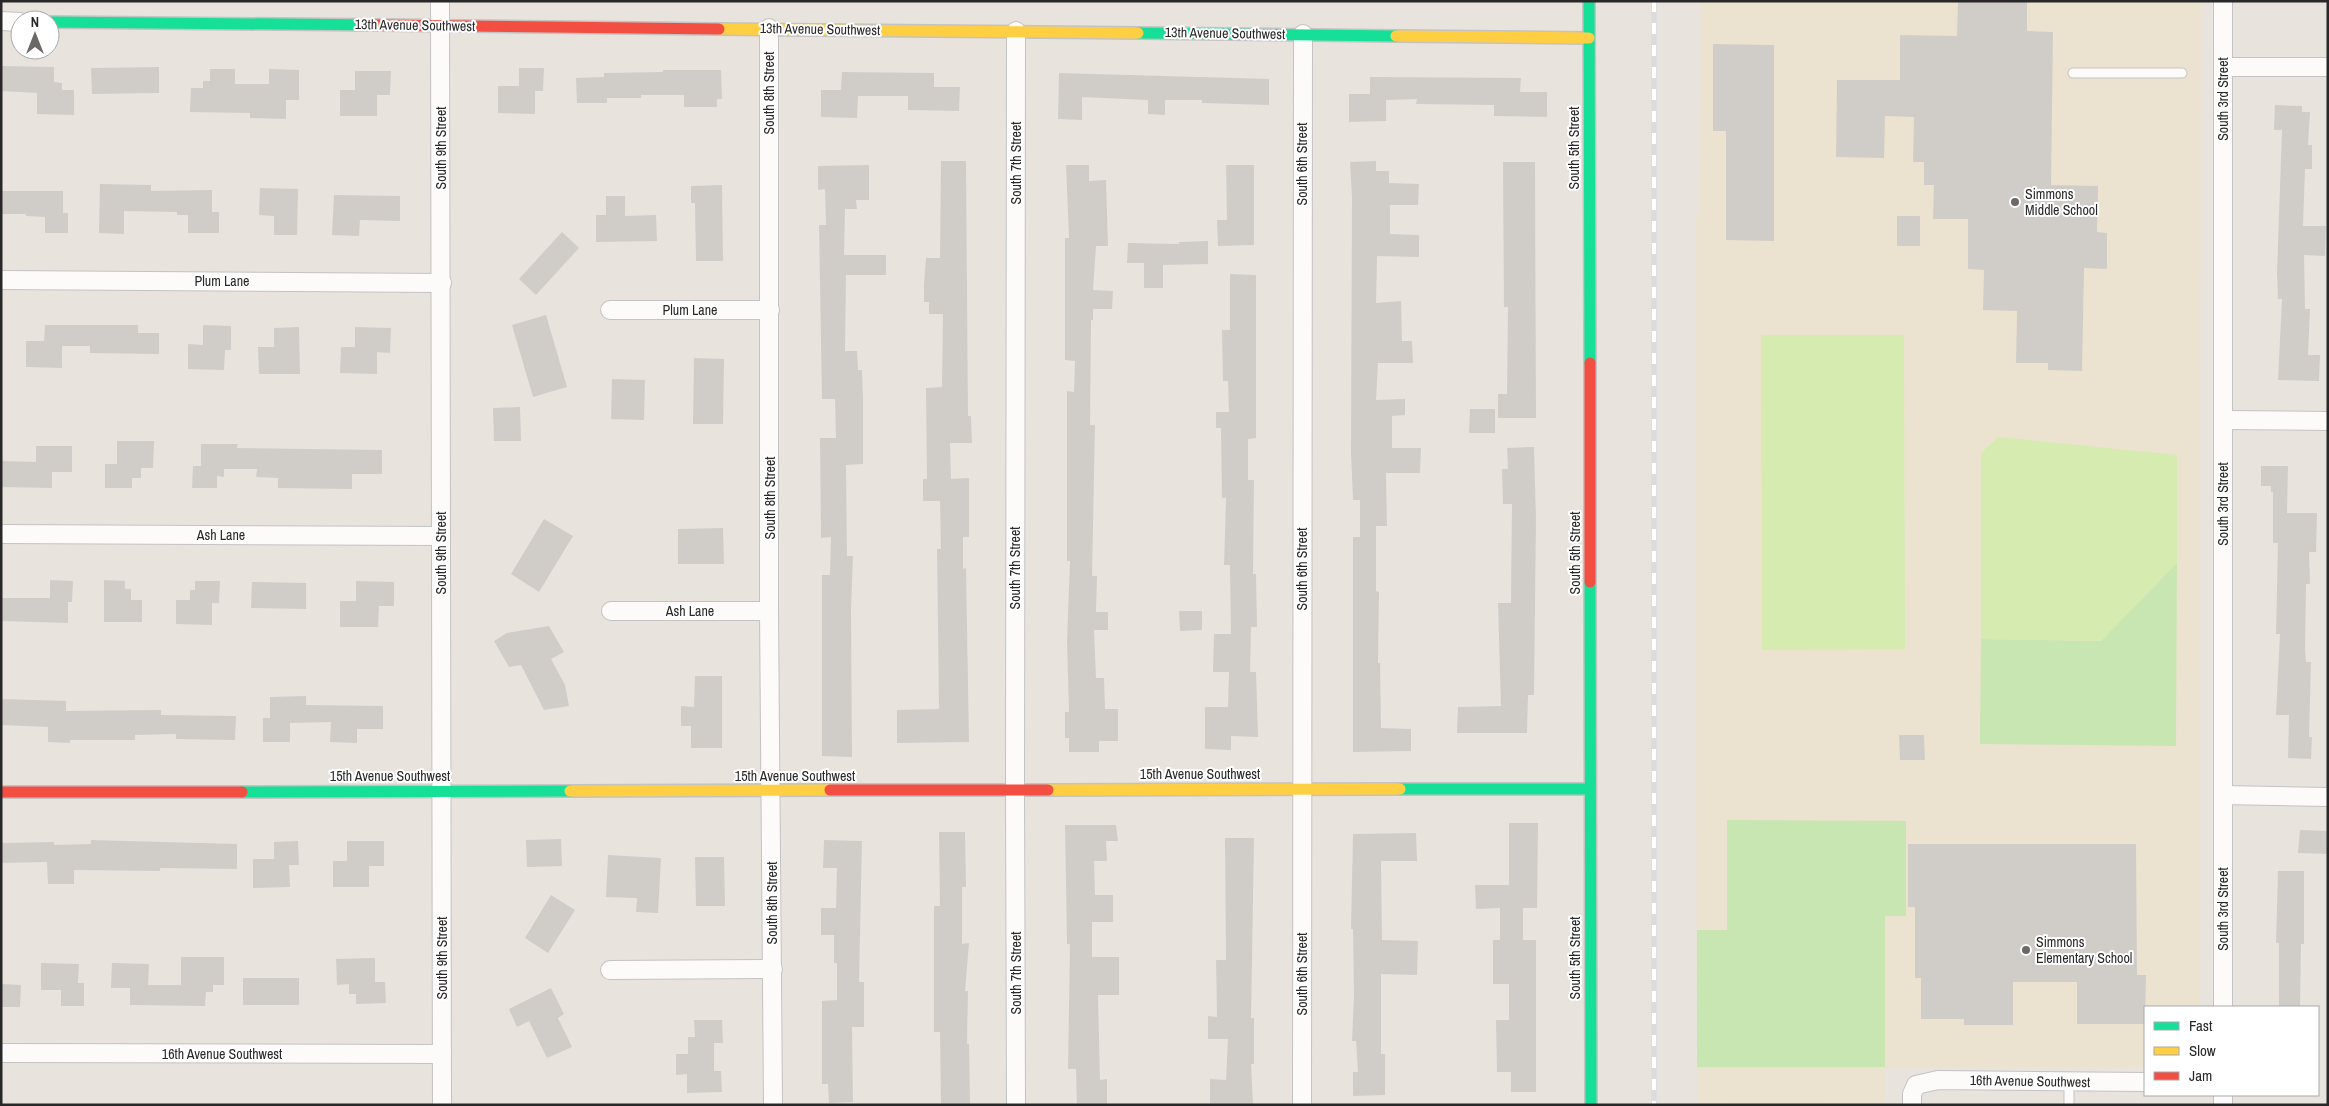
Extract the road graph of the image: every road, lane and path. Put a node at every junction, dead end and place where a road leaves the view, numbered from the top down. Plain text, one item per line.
1 (440, 1) edge
2 (1589, 1) edge
3 (2223, 1) edge
4 (60, 22) edge
5 (440, 26) junction
6 (769, 28) junction
7 (1016, 31) junction
8 (1303, 34) junction
9 (1589, 38) junction
10 (2224, 66) junction
11 (2328, 68) edge
12 (2073, 73) dead end
13 (2182, 73) dead end
14 (1, 280) edge
15 (442, 283) junction
16 (610, 310) dead end
17 (770, 310) junction
18 (2223, 420) junction
19 (2328, 421) edge
20 (1, 534) edge
21 (441, 536) junction
22 (611, 611) dead end
23 (769, 611) junction
24 (1301, 789) junction
25 (1590, 789) junction
26 (1015, 790) junction
27 (441, 791) junction
28 (772, 791) junction
29 (1, 792) edge
30 (2223, 796) junction
31 (2328, 797) edge
32 (773, 968) junction
33 (610, 970) dead end
34 (2223, 1006) edge
35 (1, 1053) edge
36 (442, 1054) junction
37 (2069, 1082) junction
38 (2144, 1082) edge
39 (442, 1105) edge
40 (773, 1105) edge
41 (1016, 1105) edge
42 (1302, 1105) edge
43 (1591, 1105) edge
44 (1912, 1105) edge
45 (2069, 1105) edge

1 - 5 street, South 9th Street
2 - 9 street, South 5th Street
3 - 10 street, South 3rd Street
4 - 5 street, 13th Avenue Southwest
5 - 6 street, 13th Avenue Southwest
5 - 15 street, South 9th Street
6 - 7 street, 13th Avenue Southwest
6 - 17 street, South 8th Street
7 - 8 street, 13th Avenue Southwest
7 - 26 street, South 7th Street
8 - 9 street, 13th Avenue Southwest
8 - 24 street, South 6th Street
9 - 25 street, South 5th Street
10 - 11 street
10 - 18 street, South 3rd Street
12 - 13 lane
14 - 15 street, Plum Lane
15 - 21 street, South 9th Street
16 - 17 street, Plum Lane
17 - 23 street, South 8th Street
18 - 19 street
18 - 30 street, South 3rd Street
20 - 21 street, Ash Lane
21 - 27 street, South 9th Street
22 - 23 street, Ash Lane
23 - 28 street, South 8th Street
24 - 25 street, 15th Avenue Southwest
24 - 26 street, 15th Avenue Southwest
24 - 42 street, South 6th Street
25 - 43 street, South 5th Street
26 - 28 street, 15th Avenue Southwest
26 - 41 street, South 7th Street
27 - 28 street, 15th Avenue Southwest
27 - 29 street, 15th Avenue Southwest
27 - 36 street, South 9th Street
28 - 32 street, South 8th Street
30 - 31 street
30 - 34 street, South 3rd Street
32 - 33 street
32 - 40 street, South 8th Street
35 - 36 street, 16th Avenue Southwest
36 - 39 street, South 9th Street
37 - 38 street, 16th Avenue Southwest
37 - 44 street, 16th Avenue Southwest
37 - 45 lane

